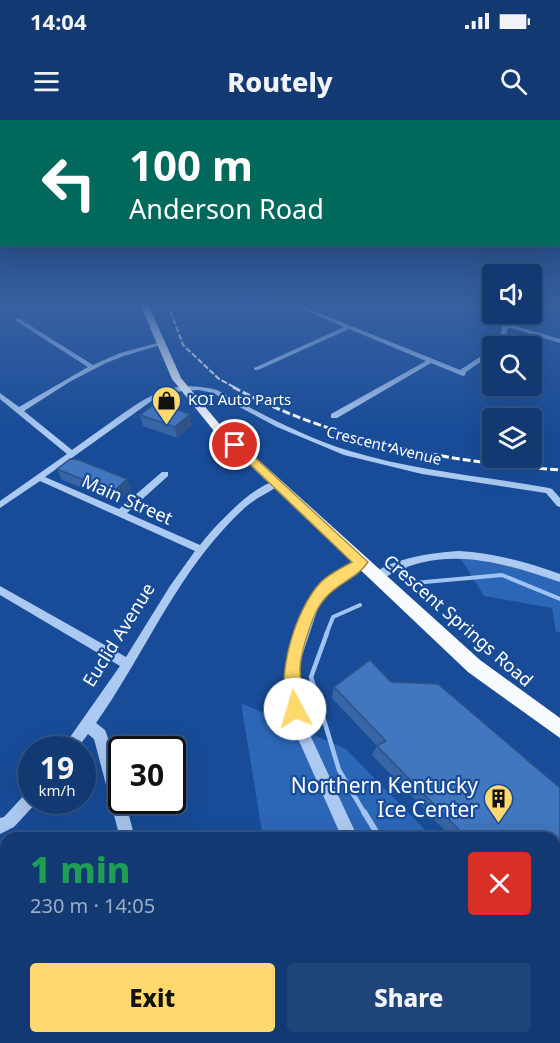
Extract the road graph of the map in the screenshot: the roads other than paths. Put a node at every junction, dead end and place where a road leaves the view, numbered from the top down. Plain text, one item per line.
1 (60, 347) edge
2 (146, 347) edge
3 (163, 347) edge
4 (305, 347) edge
5 (397, 347) edge
6 (482, 357) edge
7 (430, 361) junction
8 (92, 367) junction
9 (256, 369) dead end
10 (184, 390) junction
11 (0, 395) edge
12 (18, 411) junction
13 (334, 416) dead end
14 (71, 453) junction
15 (165, 474) dead end
16 (38, 477) junction
17 (277, 483) junction
18 (560, 504) edge
19 (0, 505) edge
20 (120, 514) junction
21 (202, 550) junction
22 (361, 562) junction
23 (377, 576) junction
24 (560, 578) edge
25 (0, 590) edge
26 (128, 664) junction
27 (87, 726) junction
28 (560, 729) edge
29 (79, 736) edge
30 (18, 812) edge
31 (0, 826) edge
32 (125, 832) edge
33 (347, 832) edge

1 - 8 street
2 - 8 street
3 - 10 main road, Crescent Springs Road
4 - 9 street
5 - 7 street
6 - 7 street
7 - 13 street
8 - 12 street
10 - 14 street, Crescent Avenue
10 - 17 main road, Crescent Springs Road
10 - 18 street, Crescent Avenue
11 - 12 street
12 - 14 street
14 - 16 street, Crescent Avenue
15 - 20 street
16 - 19 street, Crescent Avenue
16 - 20 street, Main Street
17 - 21 street, Euclid Avenue
17 - 22 main road, Crescent Springs Road
20 - 21 street, Main Street
21 - 26 street, Euclid Avenue
22 - 23 main road, Crescent Springs Road
22 - 33 street
23 - 24 street
23 - 28 main road, Crescent Springs Road
25 - 26 street
26 - 27 street, Euclid Avenue
27 - 29 street, Euclid Avenue
27 - 32 street
30 - 31 street

